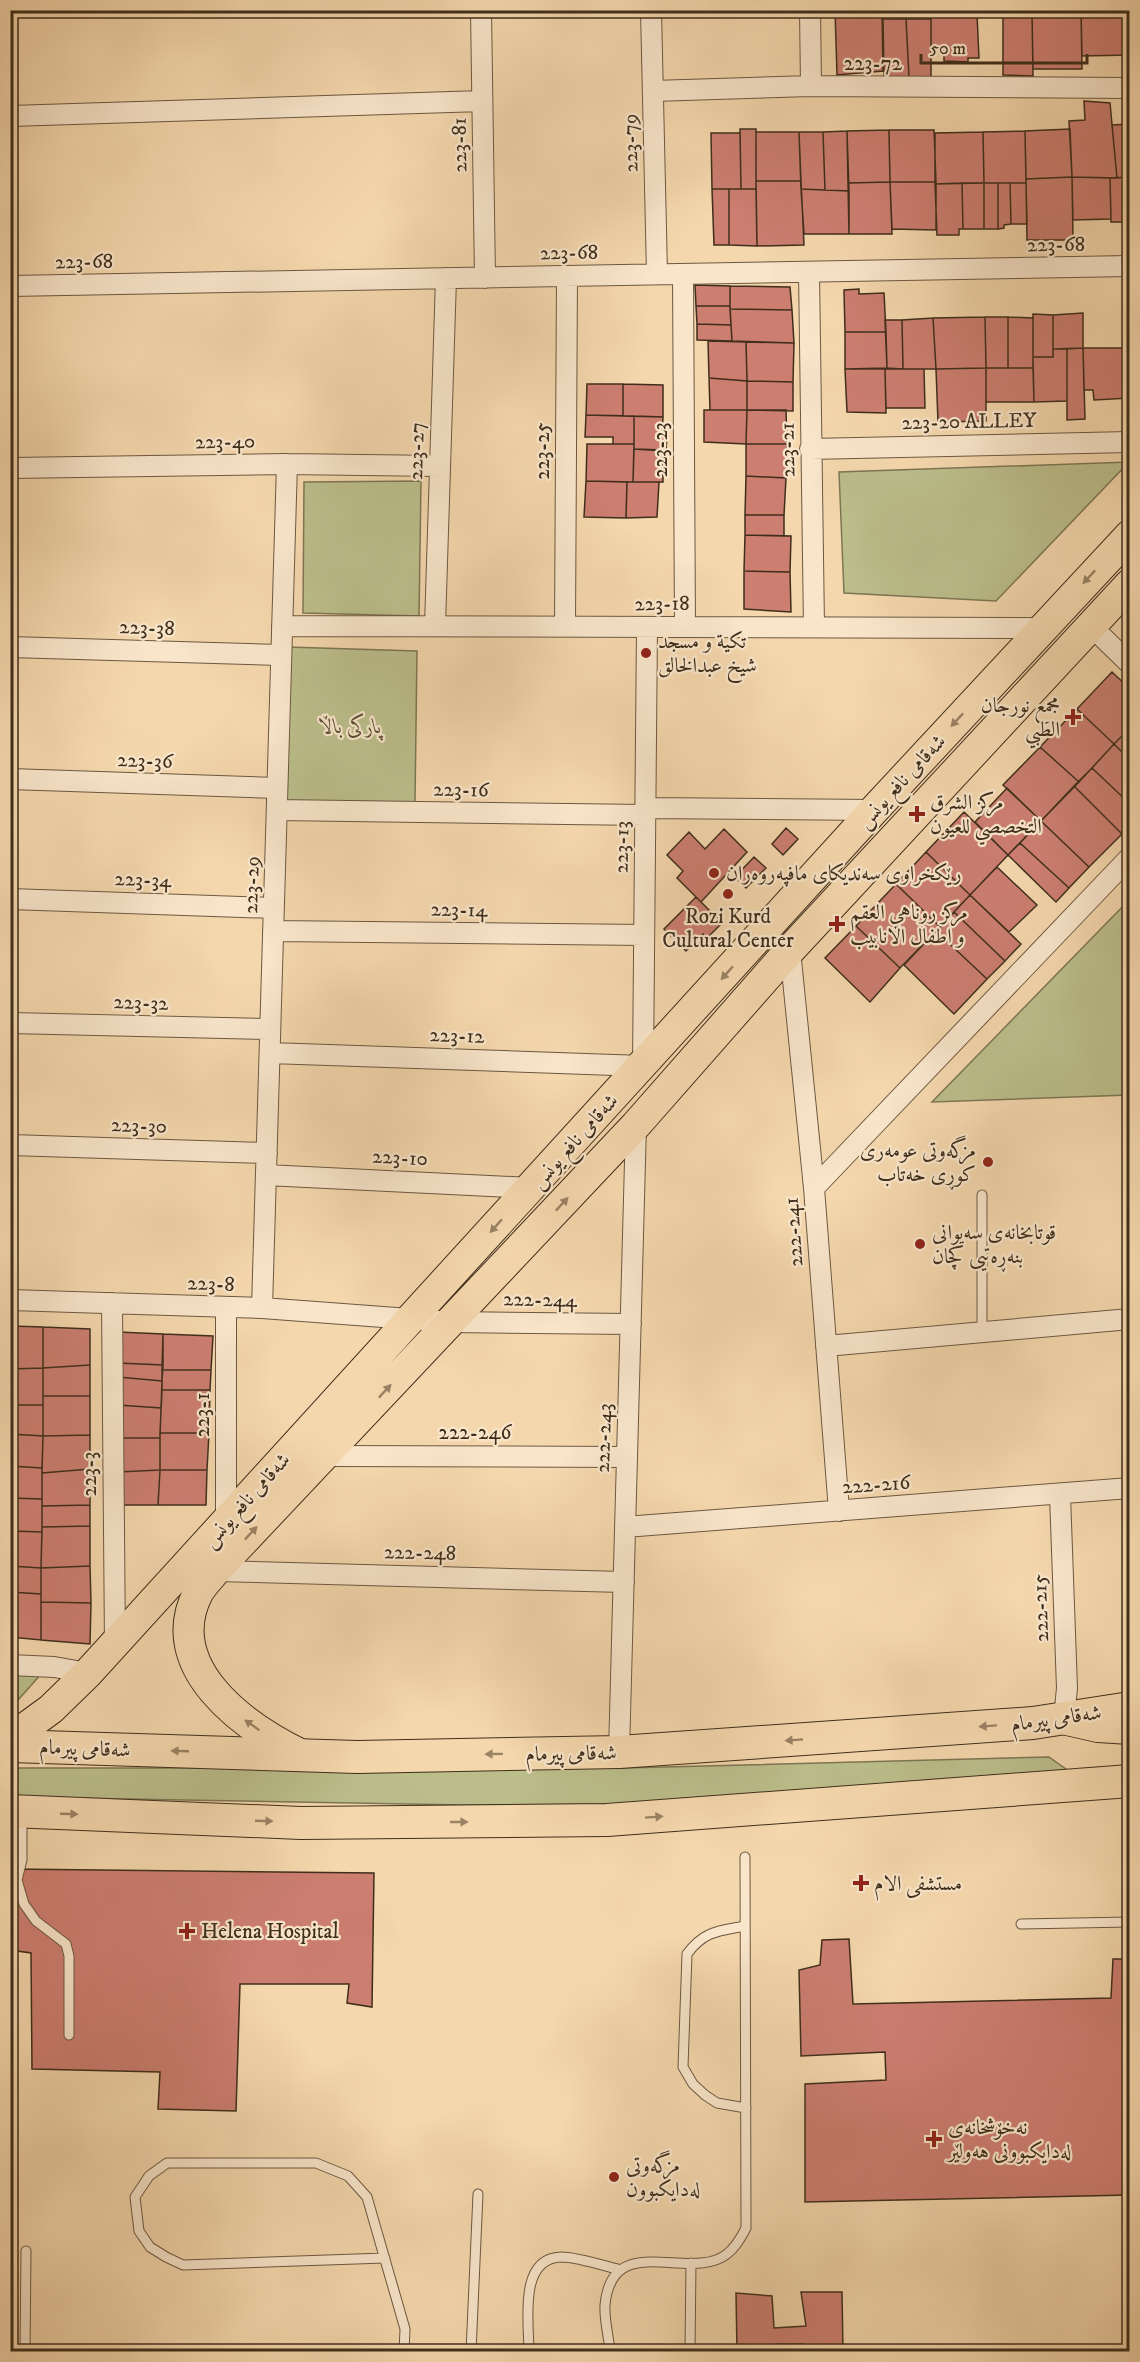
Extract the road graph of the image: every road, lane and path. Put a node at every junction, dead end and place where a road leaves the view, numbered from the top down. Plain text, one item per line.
1 (481, 10) edge
2 (651, 10) edge
3 (810, 10) edge
4 (810, 86) junction
5 (1130, 88) edge
6 (653, 91) junction
7 (482, 101) junction
8 (10, 116) edge
9 (1130, 266) edge
10 (809, 272) junction
11 (657, 274) junction
12 (683, 274) junction
13 (567, 276) junction
14 (446, 278) junction
15 (485, 278) junction
16 (10, 286) edge
17 (1130, 442) edge
18 (810, 449) junction
19 (287, 464) junction
20 (440, 466) junction
21 (10, 468) edge
22 (1130, 535) edge
23 (1130, 584) edge
24 (282, 626) junction
25 (435, 626) junction
26 (566, 626) junction
27 (1090, 626) junction
28 (685, 627) junction
29 (814, 627) junction
30 (647, 628) junction
31 (1042, 628) junction
32 (10, 647) edge
33 (281, 656) junction
34 (1130, 664) edge
35 (10, 779) edge
36 (277, 788) junction
37 (277, 810) junction
38 (874, 810) junction
39 (645, 811) junction
40 (1130, 857) edge
41 (10, 899) edge
42 (274, 908) junction
43 (273, 931) junction
44 (644, 936) junction
45 (790, 950) junction
46 (10, 1023) edge
47 (270, 1029) junction
48 (270, 1053) junction
49 (643, 1066) junction
50 (668, 1089) junction
51 (636, 1125) junction
52 (10, 1145) edge
53 (267, 1153) junction
54 (266, 1175) junction
55 (531, 1188) junction
56 (814, 1188) junction
57 (982, 1195) dead end
58 (10, 1299) edge
59 (112, 1303) junction
60 (226, 1307) junction
61 (262, 1308) junction
62 (1130, 1319) edge
63 (410, 1321) junction
64 (450, 1322) junction
65 (631, 1324) junction
66 (982, 1332) junction
67 (826, 1346) junction
68 (324, 1456) junction
69 (627, 1456) junction
70 (1130, 1488) edge
71 (1060, 1495) junction
72 (839, 1511) junction
73 (226, 1522) junction
74 (625, 1527) junction
75 (215, 1571) junction
76 (624, 1581) junction
77 (115, 1644) junction
78 (10, 1665) edge
79 (88, 1673) junction
80 (1130, 1708) edge
81 (1064, 1719) junction
82 (1130, 1729) edge
83 (10, 1739) edge
84 (10, 1746) edge
85 (619, 1752) junction
86 (302, 1755) junction
87 (1130, 1781) edge
88 (16, 1812) edge
89 (745, 1857) dead end
90 (1130, 1922) edge
91 (1021, 1924) dead end
92 (745, 1926) junction
93 (69, 2035) dead end
94 (746, 2108) junction
95 (478, 2194) dead end
96 (26, 2251) dead end
97 (385, 2258) junction
98 (691, 2263) junction
99 (621, 2270) junction
100 (26, 2352) edge
101 (404, 2352) edge
102 (471, 2352) edge
103 (529, 2352) edge
104 (610, 2352) edge
105 (690, 2352) edge

1 - 7 street, 223-81
2 - 6 street, 223-79
3 - 4 street
4 - 5 street, 223-72
4 - 6 street, 223-72
6 - 11 street, 223-79
7 - 8 street
7 - 15 street, 223-81
9 - 10 street, 223-68
10 - 12 street, 223-68
10 - 18 street, 223-21
11 - 12 street, 223-68
11 - 13 street, 223-68
12 - 28 street, 223-23
13 - 15 street, 223-68
13 - 26 street, 223-25
14 - 15 street, 223-68
14 - 16 street, 223-68
14 - 20 street, 223-27
17 - 18 street, 223-20 ALLEY
18 - 29 street, 223-21
19 - 20 street, 223-40
19 - 21 street, 223-40
19 - 24 street, 223-29
20 - 25 street, 223-27
22 -> 31 main road, شەقامی نافع یونس
23 - 27 main road, شەقامی نافع یونس
24 - 25 street, 223-18
24 - 33 street, 223-29
25 - 26 street, 223-18
26 - 30 street, 223-18
27 - 34 street
27 - 45 main road, شەقامی نافع یونس
28 - 29 street, 223-18
28 - 30 street, 223-18
29 - 31 street, 223-18
30 - 39 street, 223-13
31 -> 38 main road, شەقامی نافع یونس
32 - 33 street, 223-38
33 - 36 street, 223-29
35 - 36 street, 223-36
36 - 37 street, 223-29
37 - 39 street, 223-16
37 - 42 street, 223-29
38 - 39 street, 223-16
38 -> 49 main road, شەقامی نافع یونس
39 - 44 street, 223-13
40 - 56 street
41 - 42 street, 223-34
42 - 43 street, 223-29
43 - 44 street, 223-14
43 - 47 street, 223-29
44 - 49 street, 223-13
45 - 50 main road, شەقامی نافع یونس
45 - 56 street, 222-241
46 - 47 street, 223-32
47 - 48 street, 223-29
48 - 49 street, 223-12
48 - 53 street, 223-29
49 - 50 main road
49 - 55 main road, شەقامی نافع یونس
50 - 51 main road, شەقامی نافع یونس
64 -> 51 main road, شەقامی نافع یونس
51 - 65 street, 222-243
52 - 53 street, 223-30
53 - 54 street, 223-29
54 - 55 street, 223-10
54 - 61 street, 223-29
55 -> 63 main road, شەقامی نافع یونس
56 - 67 street, 222-241
57 - 66 lane
58 - 59 street, 223-8
59 - 60 street, 223-8
59 - 77 street, 223-3
60 - 61 street, 223-8
60 - 73 street, 223-1
61 - 63 street, 223-8
62 - 66 street
63 - 64 street, 223-8
63 - 73 main road, شەقامی نافع یونس
64 - 65 street, 222-244
68 -> 64 main road, شەقامی نافع یونس
65 - 69 street, 222-243
66 - 67 street
67 - 72 street, 222-241
68 - 69 street, 222-246
75 -> 68 main road, شەقامی نافع یونس
69 - 74 street, 222-243
70 - 71 street, 222-216
71 - 72 street, 222-216
71 - 81 street, 222-215
72 - 74 street, 222-216
73 - 77 main road, شەقامی نافع یونس
74 - 76 street, 222-243
75 - 76 street, 222-248
86 -> 75 main road, شەقامی نافع یونس
76 - 85 street, 222-243
77 - 79 main road, شەقامی نافع یونس
78 - 79 street
79 - 83 main road, شەقامی نافع یونس
80 - 81 highway, شەقامی پیرمام
81 - 82 main road
81 -> 85 highway, شەقامی پیرمام
86 -> 84 highway, شەقامی پیرمام
85 -> 86 highway, شەقامی پیرمام
88 -> 87 highway
88 - 93 lane
89 - 92 lane
90 - 91 lane
92 - 94 lane
92 - 94 lane
94 - 98 lane
95 - 102 lane
96 - 100 lane
97 - 97 lane
97 - 101 lane
98 - 99 lane
98 - 105 lane
99 - 103 lane
99 - 104 lane

